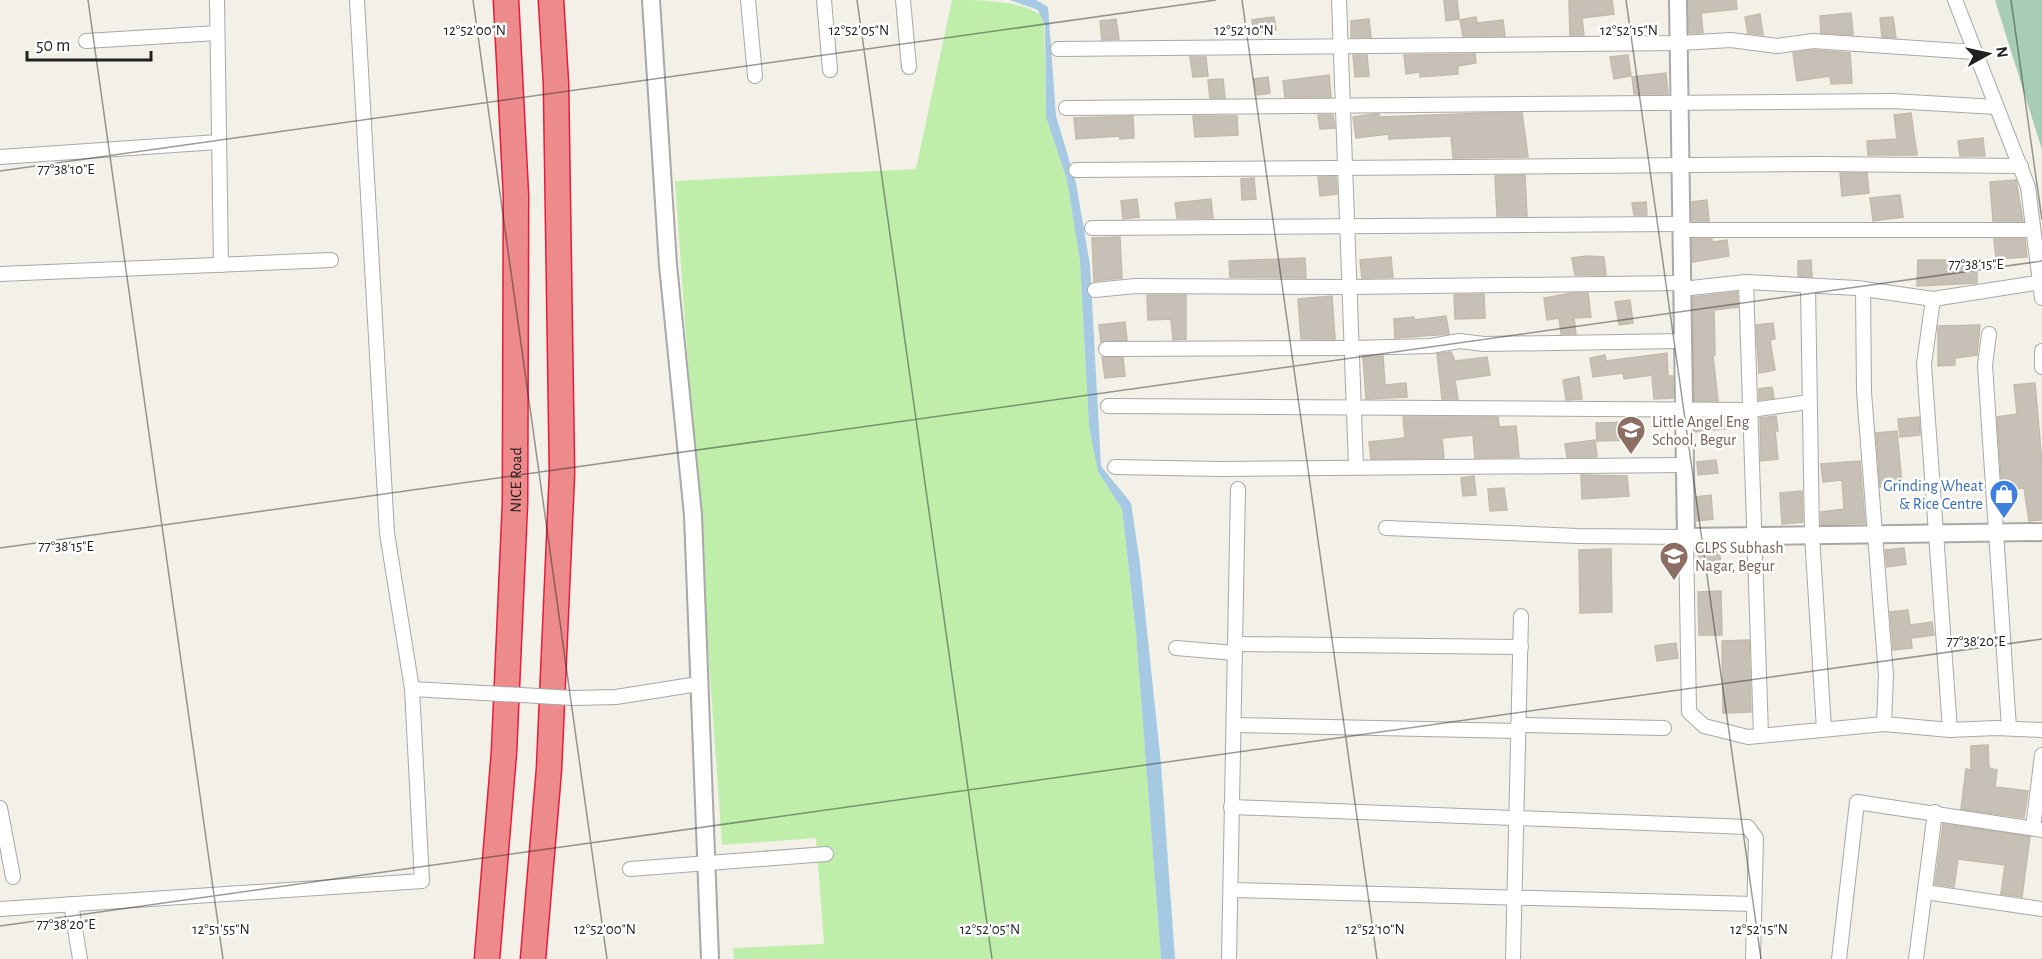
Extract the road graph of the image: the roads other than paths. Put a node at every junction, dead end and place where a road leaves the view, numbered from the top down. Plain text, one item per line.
1 (217, 0) edge
2 (357, 0) edge
3 (506, 0) edge
4 (551, 0) edge
5 (651, 0) edge
6 (748, 0) edge
7 (824, 0) edge
8 (903, 0) edge
9 (1339, 0) edge
10 (1678, 0) edge
11 (1955, 0) edge
12 (217, 33) junction
13 (86, 40) dead end
14 (1680, 43) junction
15 (1340, 46) junction
16 (1058, 49) dead end
17 (1975, 52) junction
18 (909, 67) dead end
19 (830, 69) dead end
20 (755, 76) dead end
21 (1343, 104) junction
22 (1680, 105) junction
23 (1996, 107) junction
24 (1066, 108) dead end
25 (218, 142) junction
26 (0, 157) edge
27 (1681, 164) junction
28 (1345, 166) junction
29 (2021, 166) junction
30 (1077, 170) dead end
31 (1348, 225) junction
32 (1682, 227) junction
33 (1092, 228) dead end
34 (2033, 230) junction
35 (331, 260) dead end
36 (222, 265) junction
37 (0, 274) edge
38 (1746, 282) junction
39 (2041, 282) edge
40 (1682, 286) junction
41 (1808, 286) junction
42 (1349, 287) junction
43 (1863, 289) junction
44 (1095, 290) dead end
45 (2042, 298) edge
46 (1933, 299) junction
47 (1989, 334) dead end
48 (1683, 341) junction
49 (1351, 348) junction
50 (1106, 349) dead end
51 (2042, 351) edge
52 (2042, 367) edge
53 (1809, 402) junction
54 (1108, 406) dead end
55 (1354, 408) junction
56 (1684, 408) junction
57 (1750, 409) junction
58 (1685, 465) junction
59 (1116, 467) dead end
60 (1356, 467) junction
61 (1238, 489) dead end
62 (1386, 528) dead end
63 (1995, 532) junction
64 (2042, 532) edge
65 (1935, 533) junction
66 (1877, 534) junction
67 (1755, 535) junction
68 (1812, 535) junction
69 (1686, 537) junction
70 (1521, 616) dead end
71 (1521, 647) junction
72 (1176, 648) dead end
73 (1236, 648) junction
74 (698, 684) junction
75 (412, 689) junction
76 (1884, 724) junction
77 (1234, 725) junction
78 (1518, 728) junction
79 (1664, 728) dead end
80 (2009, 728) junction
81 (1824, 729) junction
82 (1950, 730) junction
83 (2042, 730) edge
84 (1761, 735) junction
85 (2042, 755) edge
86 (1231, 807) junction
87 (0, 808) edge
88 (1935, 812) junction
89 (1516, 816) junction
90 (2038, 829) edge
91 (826, 854) dead end
92 (705, 864) junction
93 (630, 869) dead end
94 (13, 877) dead end
95 (1231, 890) junction
96 (1924, 892) junction
97 (1514, 899) junction
98 (71, 904) junction
99 (1753, 904) junction
100 (0, 909) edge
101 (2042, 909) edge
102 (80, 959) edge
103 (487, 959) edge
104 (533, 959) edge
105 (710, 959) edge
106 (1230, 959) edge
107 (1513, 959) edge
108 (1753, 959) edge
109 (1839, 959) edge
110 (1917, 959) edge

1 - 12 street
2 - 75 street
3 - 103 highway, NICE Road
4 - 104 highway
5 - 74 street
6 - 20 street
7 - 19 street
8 - 18 street
9 - 15 street
10 - 14 street
11 - 17 street
12 - 13 street
12 - 25 street
14 - 15 street
14 - 17 street
14 - 22 street
15 - 16 street
15 - 21 street
17 - 23 street
21 - 22 street
21 - 24 street
21 - 28 street
22 - 23 street
22 - 27 street
23 - 29 street
25 - 26 street
25 - 36 street
27 - 28 street
27 - 29 street
27 - 32 street
28 - 30 street
28 - 31 street
29 - 34 street
31 - 32 street
31 - 33 street
31 - 42 street
32 - 34 street
32 - 40 street
34 - 39 street
35 - 36 street
36 - 37 street
38 - 40 street
38 - 41 street
38 - 57 street
39 - 45 street
39 - 46 street
40 - 42 street
40 - 48 street
41 - 43 street
41 - 53 street
42 - 44 street
42 - 49 street
43 - 46 street
43 - 66 street
46 - 65 street
47 - 63 street
48 - 49 street
48 - 56 street
49 - 50 street
49 - 55 street
51 - 52 street
53 - 57 street
53 - 68 street
54 - 55 street
55 - 56 street
55 - 60 street
56 - 57 street
56 - 58 street
57 - 67 street
58 - 60 street
58 - 69 street
59 - 60 street
61 - 73 street
62 - 69 street
63 - 64 street
63 - 65 street
63 - 80 street
65 - 66 street
65 - 82 street
66 - 68 street
66 - 76 street
67 - 68 street
67 - 69 street
67 - 84 street
68 - 81 street
69 - 84 street
70 - 71 street
71 - 73 street
71 - 78 street
72 - 73 street
73 - 77 street
74 - 75 street, bridge
74 - 92 street
75 - 98 street
76 - 81 street
76 - 82 street
77 - 78 street
77 - 86 street
78 - 79 street
78 - 89 street
80 - 82 street
80 - 83 street
81 - 84 street
85 - 90 street
86 - 89 street
86 - 95 street
87 - 94 street
88 - 90 street
88 - 96 street
88 - 109 street
89 - 97 street
89 - 99 street
91 - 92 street
92 - 93 street
92 - 105 street
95 - 97 street
95 - 106 street
96 - 101 street
96 - 110 street
97 - 99 street
97 - 107 street
98 - 100 street
98 - 102 street
99 - 108 street

